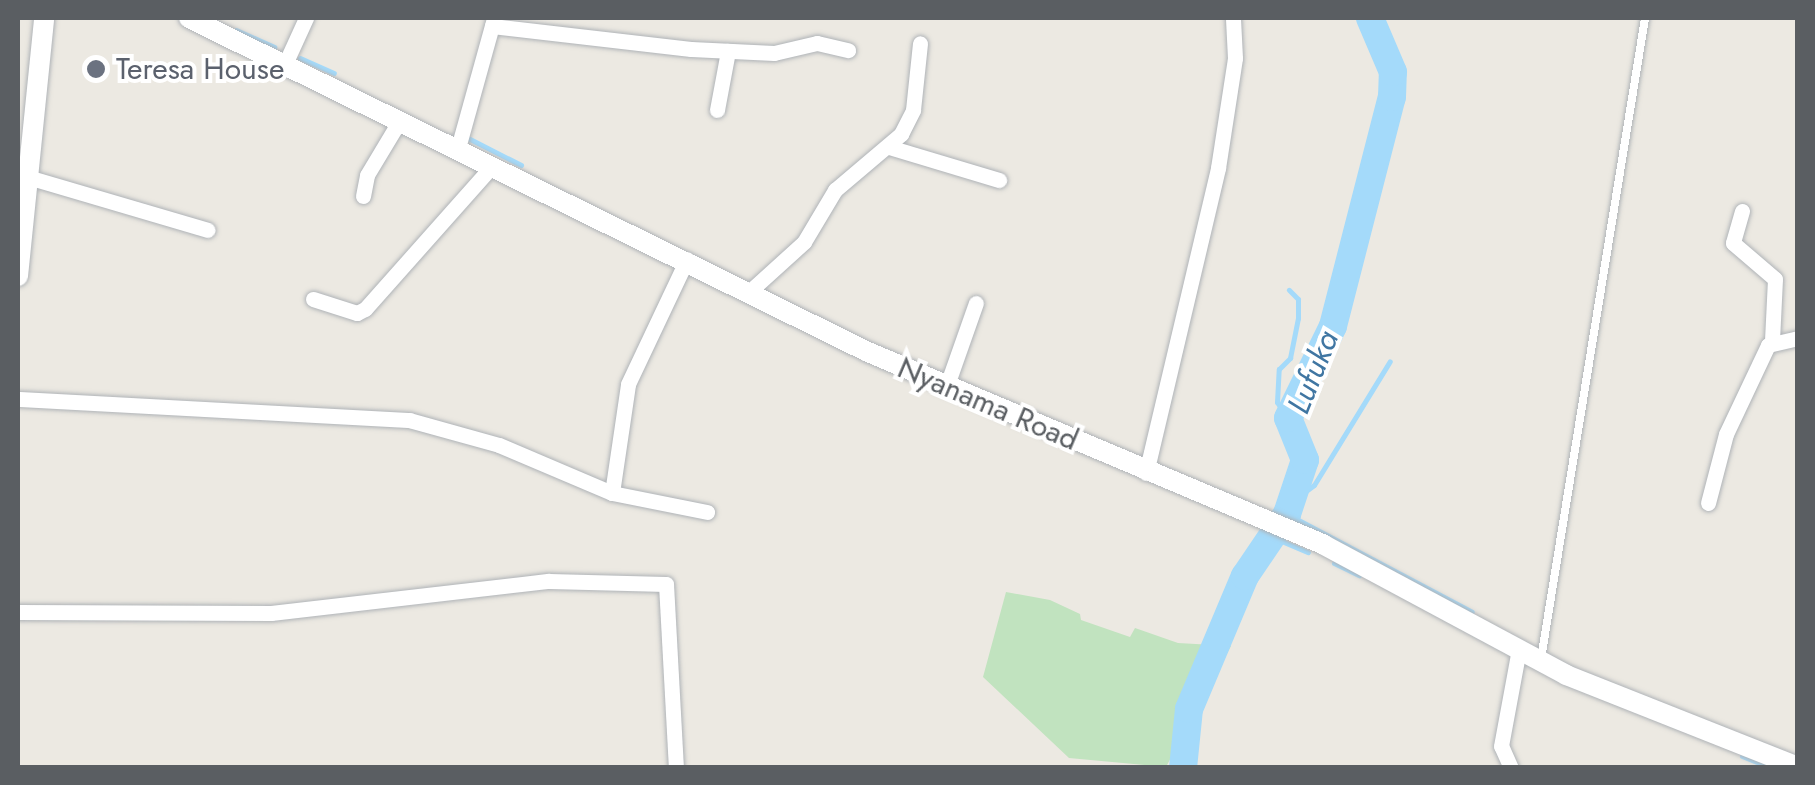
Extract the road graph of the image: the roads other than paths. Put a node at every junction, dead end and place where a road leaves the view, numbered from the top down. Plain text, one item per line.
1 (44, 18) edge
2 (190, 18) edge
3 (306, 18) edge
4 (1232, 18) edge
5 (1644, 18) edge
6 (493, 22) edge
7 (920, 43) dead end
8 (848, 50) dead end
9 (728, 51) junction
10 (285, 64) junction
11 (717, 110) dead end
12 (27, 111) edge
13 (400, 120) junction
14 (888, 147) junction
15 (458, 148) junction
16 (493, 165) junction
17 (30, 178) junction
18 (999, 180) dead end
19 (362, 196) dead end
20 (22, 208) edge
21 (1742, 211) dead end
22 (208, 230) dead end
23 (687, 259) junction
24 (18, 276) edge
25 (750, 292) junction
26 (313, 299) dead end
27 (976, 302) dead end
28 (1798, 338) edge
29 (1772, 341) junction
30 (946, 388) junction
31 (18, 399) edge
32 (1146, 472) junction
33 (612, 493) junction
34 (1708, 502) dead end
35 (707, 512) dead end
36 (18, 612) edge
37 (1519, 649) junction
38 (1540, 661) junction
39 (1798, 767) edge
40 (676, 768) edge
41 (1511, 768) edge

1 - 12 street
2 - 10 street, Nyanama Road
3 - 10 street
4 - 32 street
5 - 38 lane
6 - 9 street
6 - 15 street
7 - 14 street
8 - 9 street
9 - 11 street
10 - 13 street, Nyanama Road
12 - 17 street
13 - 15 street, Nyanama Road
13 - 19 street
14 - 18 street
14 - 25 street
15 - 16 street, Nyanama Road
16 - 23 street, Nyanama Road
16 - 26 street
17 - 20 street
17 - 22 street
20 - 24 street
21 - 29 street
23 - 25 street, Nyanama Road
23 - 33 street
25 - 30 street, Nyanama Road
27 - 30 street
28 - 29 street
29 - 34 street
30 - 32 street, Nyanama Road
31 - 33 street
32 - 37 street, Nyanama Road
33 - 35 street
36 - 40 street
37 - 38 street, Nyanama Road
37 - 41 street
38 - 39 street, Nyanama Road

